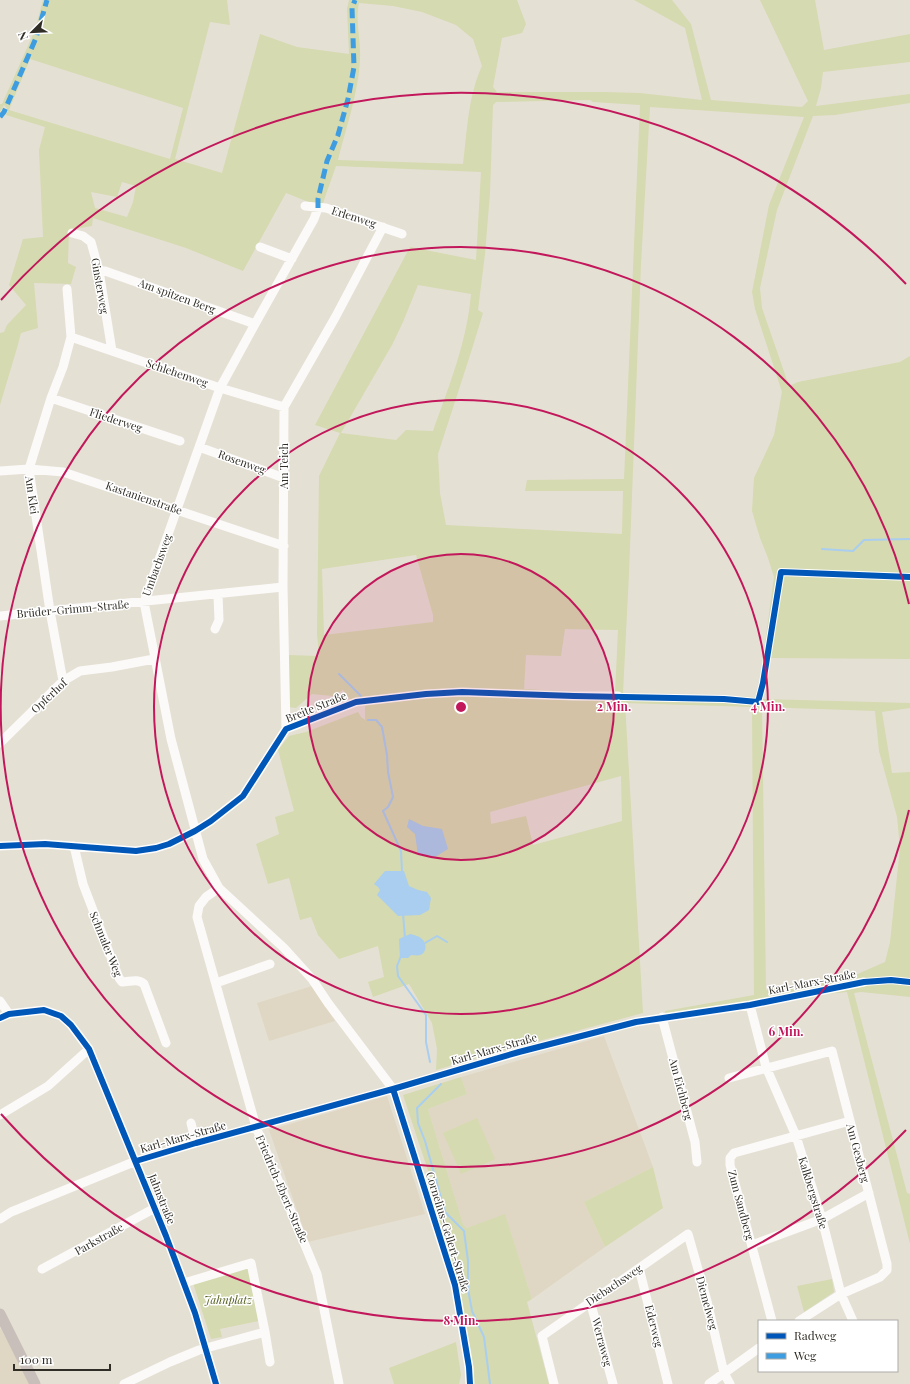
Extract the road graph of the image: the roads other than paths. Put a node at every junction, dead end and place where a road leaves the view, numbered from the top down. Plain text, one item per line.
1 (305, 206) dead end
2 (318, 208) junction
3 (383, 227) junction
4 (72, 233) dead end
5 (402, 234) dead end
6 (260, 248) dead end
7 (292, 259) junction
8 (99, 271) junction
9 (67, 289) dead end
10 (255, 324) junction
11 (71, 338) junction
12 (112, 351) junction
13 (220, 388) junction
14 (51, 398) junction
15 (284, 407) junction
16 (180, 441) dead end
17 (199, 447) junction
18 (29, 470) junction
19 (0, 471) edge
20 (284, 478) junction
21 (178, 510) junction
22 (284, 546) junction
23 (283, 588) junction
24 (218, 595) junction
25 (144, 602) junction
26 (50, 611) junction
27 (0, 616) edge
28 (215, 629) dead end
29 (154, 659) junction
30 (63, 681) junction
31 (618, 696) dead end
32 (286, 729) junction
33 (0, 743) edge
34 (195, 831) junction
35 (0, 846) edge
36 (74, 846) junction
37 (219, 888) junction
38 (270, 964) dead end
39 (864, 982) dead end
40 (216, 983) junction
41 (0, 1001) edge
42 (750, 1005) junction
43 (9, 1014) junction
44 (662, 1017) junction
45 (0, 1018) edge
46 (166, 1043) dead end
47 (89, 1049) junction
48 (766, 1067) junction
49 (729, 1078) dead end
50 (393, 1089) junction
51 (0, 1115) edge
52 (850, 1121) junction
53 (191, 1123) dead end
54 (256, 1127) junction
55 (796, 1136) junction
56 (196, 1143) junction
57 (136, 1162) junction
58 (697, 1162) dead end
59 (869, 1193) junction
60 (155, 1208) junction
61 (0, 1219) edge
62 (822, 1219) junction
63 (688, 1234) joint
64 (752, 1245) junction
65 (639, 1268) junction
66 (42, 1269) dead end
67 (184, 1284) junction
68 (841, 1294) junction
69 (590, 1301) junction
70 (772, 1320) edge
71 (801, 1320) edge
72 (853, 1320) edge
73 (2, 1322) edge
74 (265, 1332) junction
75 (206, 1349) junction
76 (758, 1349) edge
77 (270, 1362) dead end
78 (724, 1373) junction
79 (35, 1384) edge
80 (124, 1384) edge
81 (216, 1384) edge
82 (339, 1384) edge
83 (470, 1384) edge
84 (554, 1384) edge
85 (613, 1384) edge
86 (668, 1384) edge
87 (709, 1384) edge
88 (730, 1384) edge

1 - 2 street, Erlenweg
2 - 3 street, Erlenweg
2 - 7 street, Umbachsweg
3 - 5 street, Erlenweg
3 - 15 street, Am Teich
4 - 8 street, Ginsterweg
6 - 7 street
7 - 10 street, Umbachsweg
8 - 10 street, Am spitzen Berg
8 - 12 street, Ginsterweg
9 - 11 street, Am Klei
10 - 13 street, Umbachsweg
11 - 12 street, Schlehenweg
11 - 14 street, Am Klei
12 - 13 street, Schlehenweg
13 - 15 street, Schlehenweg
13 - 17 street, Umbachsweg
14 - 16 street, Fliederweg
14 - 18 street, Am Klei
15 - 20 street, Am Teich
17 - 20 street, Rosenweg
17 - 21 street, Umbachsweg
18 - 19 street, Kastanienstraße
18 - 21 street, Kastanienstraße
18 - 26 street, Am Klei
20 - 22 street, Am Teich
21 - 22 street, Kastanienstraße
21 - 25 street, Umbachsweg
22 - 23 street, Am Teich
23 - 24 street, Brüder-Grimm-Straße
23 - 32 street, Am Teich
24 - 25 street, Brüder-Grimm-Straße
24 - 28 street
25 - 26 street, Brüder-Grimm-Straße
25 - 29 street, Umbachsweg
26 - 27 street, Brüder-Grimm-Straße
26 - 30 street, Am Klei
29 - 30 street, Opferhof
29 - 34 street, Umbachsweg
30 - 33 street, Opferhof
31 - 32 street, Breite Straße
32 - 34 street, Breite Straße
34 - 36 street, Breite Straße
34 - 37 street, Umbachsweg
35 - 36 street, Breite Straße
36 - 46 street, Schmaler Weg
37 - 40 street, Friedrich-Ebert-Straße
37 - 50 street, Cornelius-Gellert-Straße
38 - 40 street
39 - 42 street, Karl-Marx-Straße
40 - 54 street, Friedrich-Ebert-Straße
41 - 43 street
42 - 44 street, Karl-Marx-Straße
42 - 48 street, Kalkbergstraße
43 - 45 street, Jahnstraße
43 - 47 street, Jahnstraße
44 - 50 street, Karl-Marx-Straße
44 - 58 street, Am Eichberg
47 - 51 street
47 - 57 street, Jahnstraße
48 - 49 street
48 - 52 street, Am Gexberg
48 - 55 street, Kalkbergstraße
50 - 54 street, Karl-Marx-Straße
50 - 83 street, Cornelius-Gellert-Straße
52 - 55 street
52 - 59 street, Am Gexberg
53 - 56 street
54 - 56 street, Karl-Marx-Straße
54 - 82 street, Friedrich-Ebert-Straße
55 - 62 street, Kalkbergstraße
55 - 64 street, Zum Sandberg
56 - 57 street, Karl-Marx-Straße
57 - 60 street, Jahnstraße
57 - 61 street, Karl-Marx-Straße
59 - 62 street
59 - 68 street, Am Gexberg
60 - 66 street, Parkstraße
60 - 67 street, Jahnstraße
62 - 64 street
62 - 68 street, Kalkbergstraße
63 - 65 street, Diebachsweg
63 - 78 street, Diemelweg
64 - 70 street, Zum Sandberg
65 - 69 street, Diebachsweg
65 - 86 street, Ederweg
67 - 74 street
67 - 75 street, Jahnstraße
68 - 71 street
68 - 72 street, Kalkbergstraße
69 - 84 street, Diebachsweg
69 - 85 street, Werraweg
73 - 79 main road
74 - 75 street
74 - 77 street
75 - 80 street
75 - 81 street, Jahnstraße
76 - 78 street
78 - 87 street
78 - 88 street, Diemelweg

